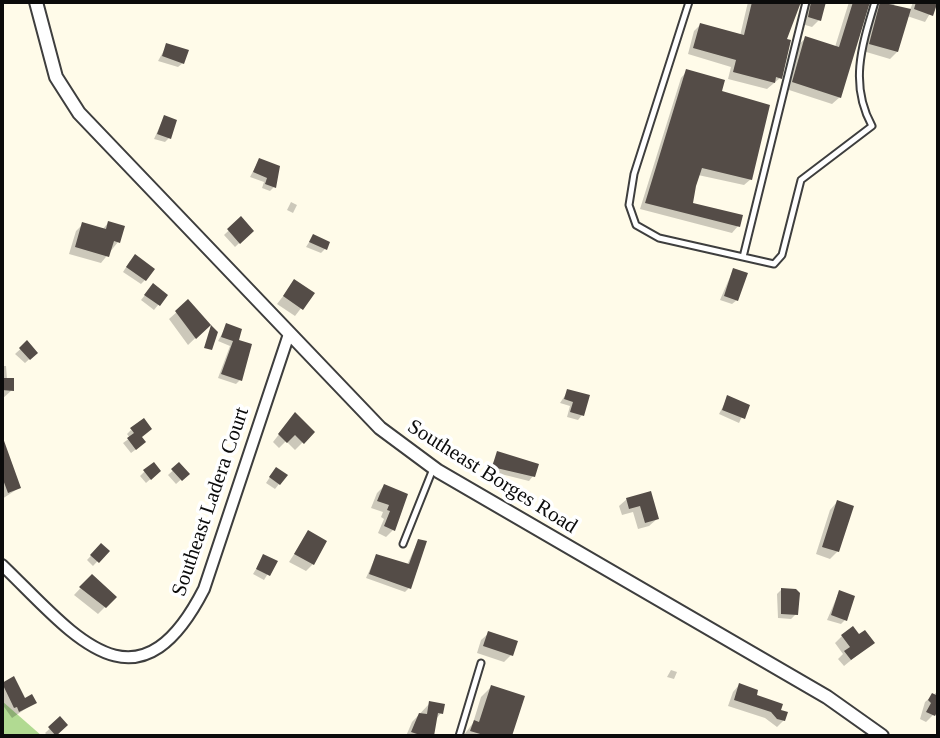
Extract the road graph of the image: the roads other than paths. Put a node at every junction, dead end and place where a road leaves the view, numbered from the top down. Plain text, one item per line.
1 (36, 2) edge
2 (688, 2) edge
3 (806, 2) edge
4 (875, 2) edge
5 (743, 257) junction
6 (289, 334) junction
7 (433, 468) junction
8 (403, 544) dead end
9 (2, 565) edge
10 (481, 663) dead end
11 (459, 736) edge
12 (882, 736) edge

1 - 6 street, Southeast Borges Road
2 - 5 lane
3 - 5 lane
4 - 5 lane
6 - 7 street, Southeast Borges Road
6 - 9 street, Southeast Ladera Court
7 - 8 lane
7 - 12 street, Southeast Borges Road
10 - 11 lane

